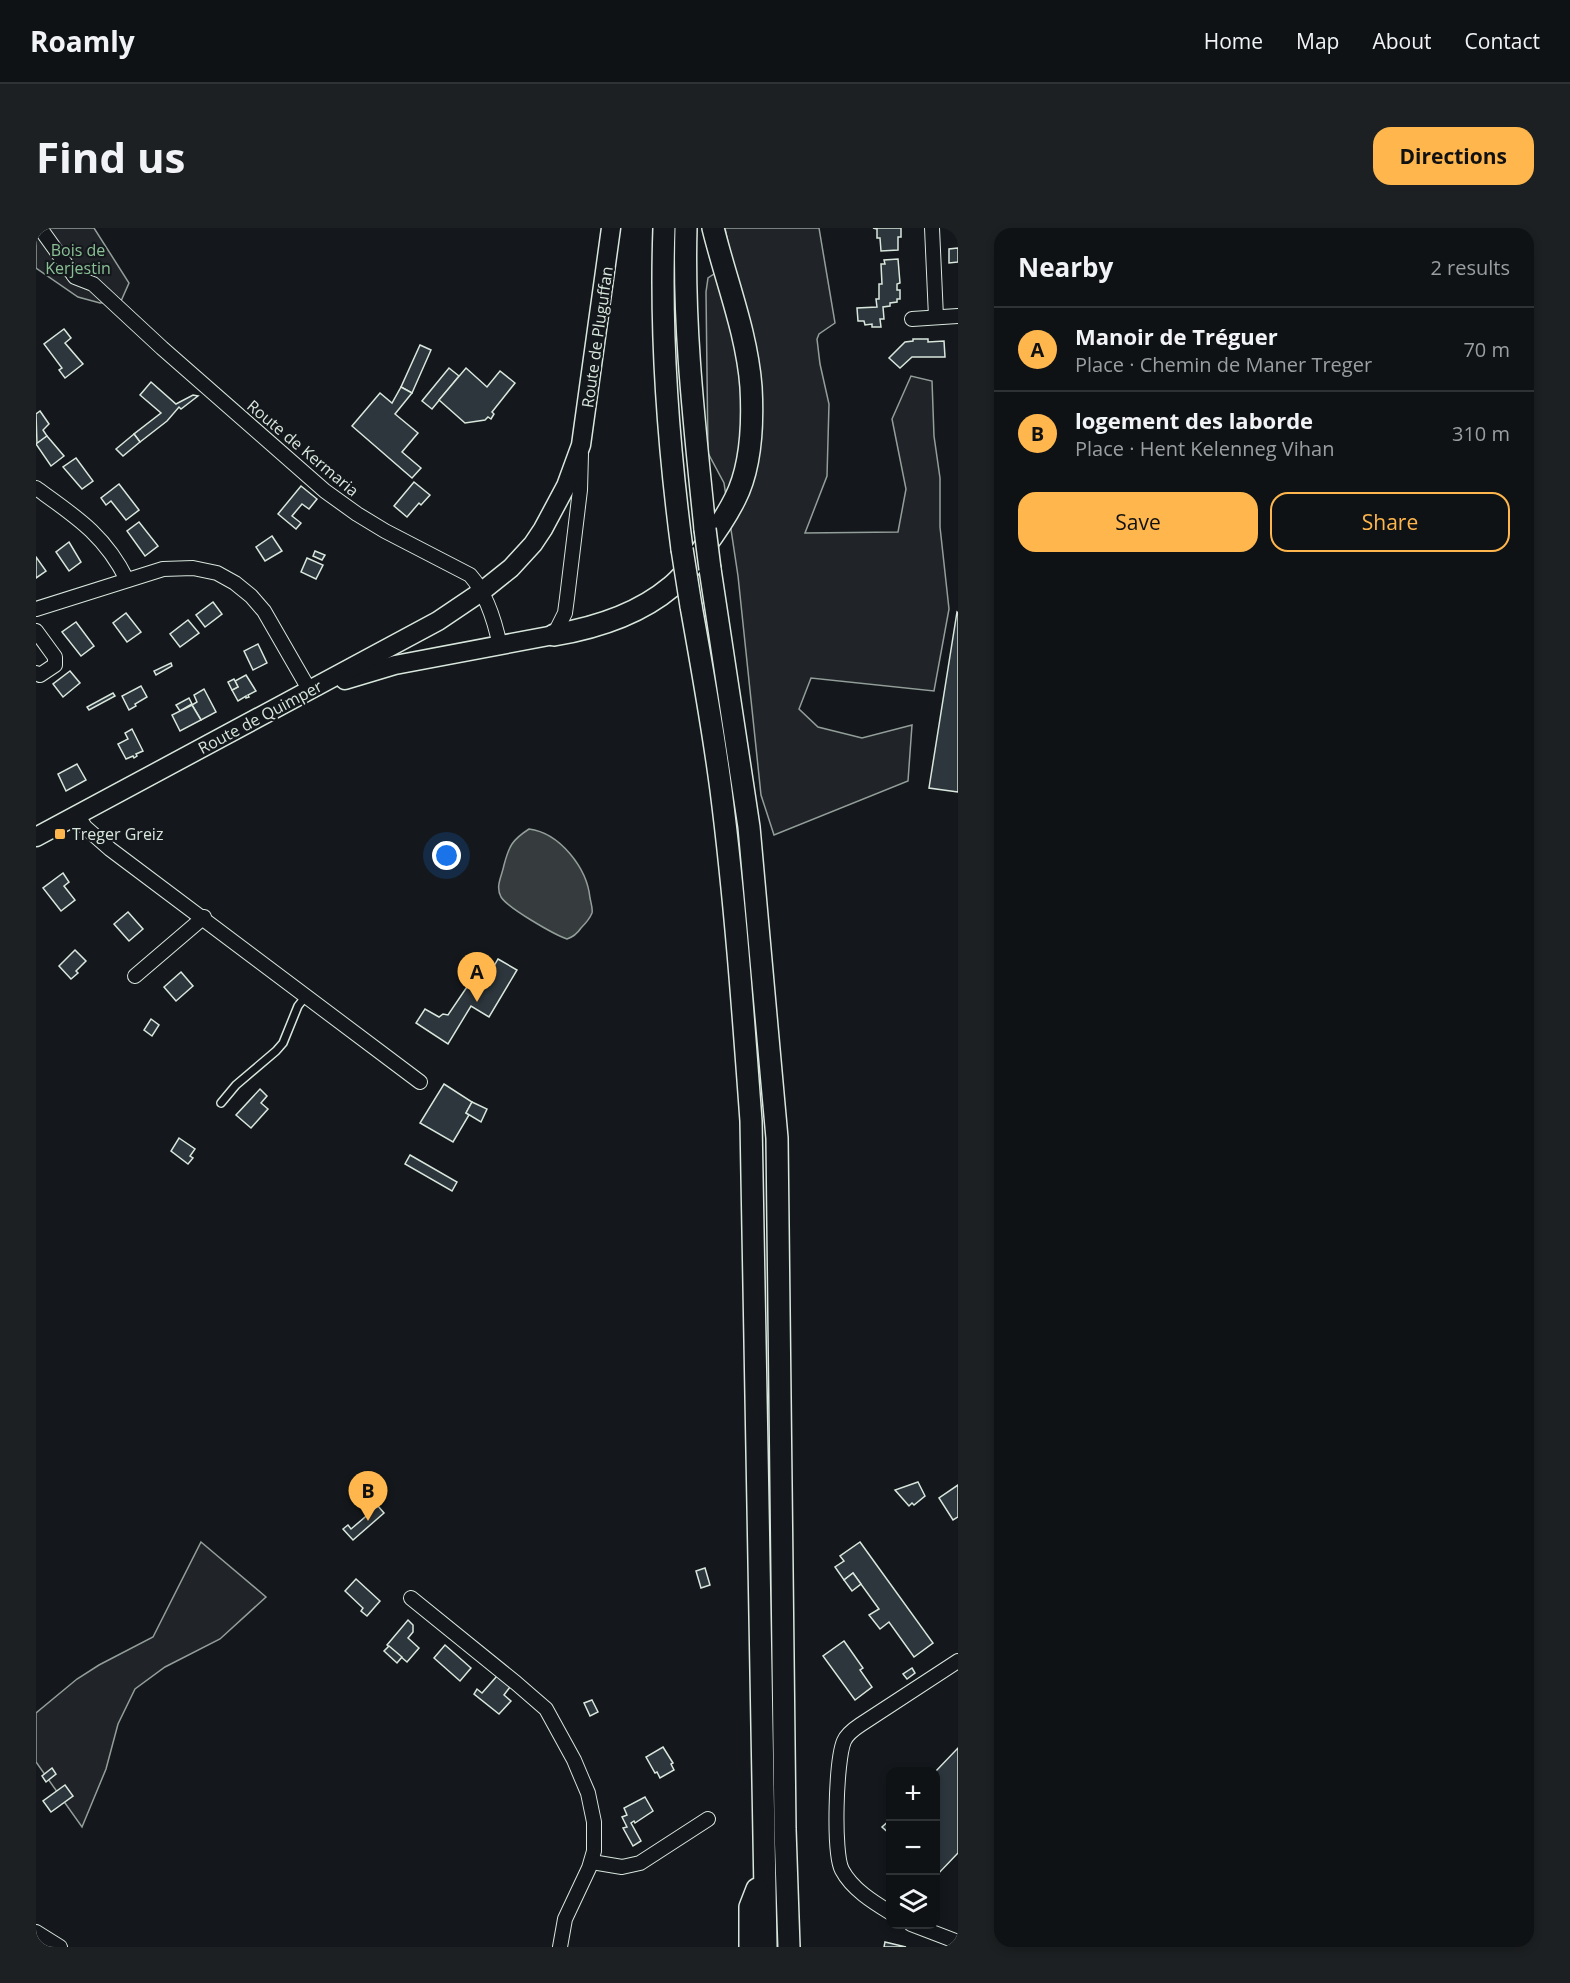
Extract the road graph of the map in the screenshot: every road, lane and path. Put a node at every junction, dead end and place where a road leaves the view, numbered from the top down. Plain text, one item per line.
1 (40, 228) edge
2 (611, 228) edge
3 (664, 228) edge
4 (686, 228) edge
5 (713, 228) edge
6 (932, 228) edge
7 (958, 316) edge
8 (936, 317) junction
9 (912, 319) dead end
10 (581, 445) junction
11 (36, 488) edge
12 (127, 580) junction
13 (481, 592) junction
14 (36, 609) edge
15 (36, 631) edge
16 (555, 635) junction
17 (500, 646) junction
18 (36, 673) edge
19 (310, 691) junction
20 (77, 815) junction
21 (36, 837) edge
22 (204, 917) junction
23 (135, 976) dead end
24 (306, 996) junction
25 (420, 1082) dead end
26 (221, 1103) dead end
27 (411, 1598) dead end
28 (958, 1661) edge
29 (708, 1819) dead end
30 (592, 1862) junction
31 (764, 1871) junction
32 (886, 1909) edge
33 (924, 1929) edge
34 (36, 1932) edge
35 (958, 1942) edge
36 (60, 1947) edge
37 (560, 1947) edge
38 (750, 1947) edge
39 (766, 1947) edge
40 (789, 1947) edge

1 - 13 street, Route de Kermaria
2 - 10 main road, Route de Pluguffan
3 - 31 highway, bridge
4 - 40 highway, bridge
5 - 16 highway
6 - 8 street
7 - 8 street
8 - 9 street
10 - 13 main road, Route de Pluguffan
10 - 16 street, Route de Pluguffan
11 - 12 street
12 - 14 street
12 - 19 street
13 - 17 street, Route de Kermaria
13 - 19 main road, Route de Quimper
15 - 18 street
16 - 17 main road
17 - 19 main road
19 - 20 main road, Route de Quimper
20 - 21 main road, Route de Quimper
20 - 22 street
22 - 23 street
22 - 24 street
24 - 25 street
24 - 26 lane
27 - 30 street
28 - 32 street
29 - 30 street
30 - 37 street
31 - 38 highway
31 - 39 highway
33 - 35 street
34 - 36 street

